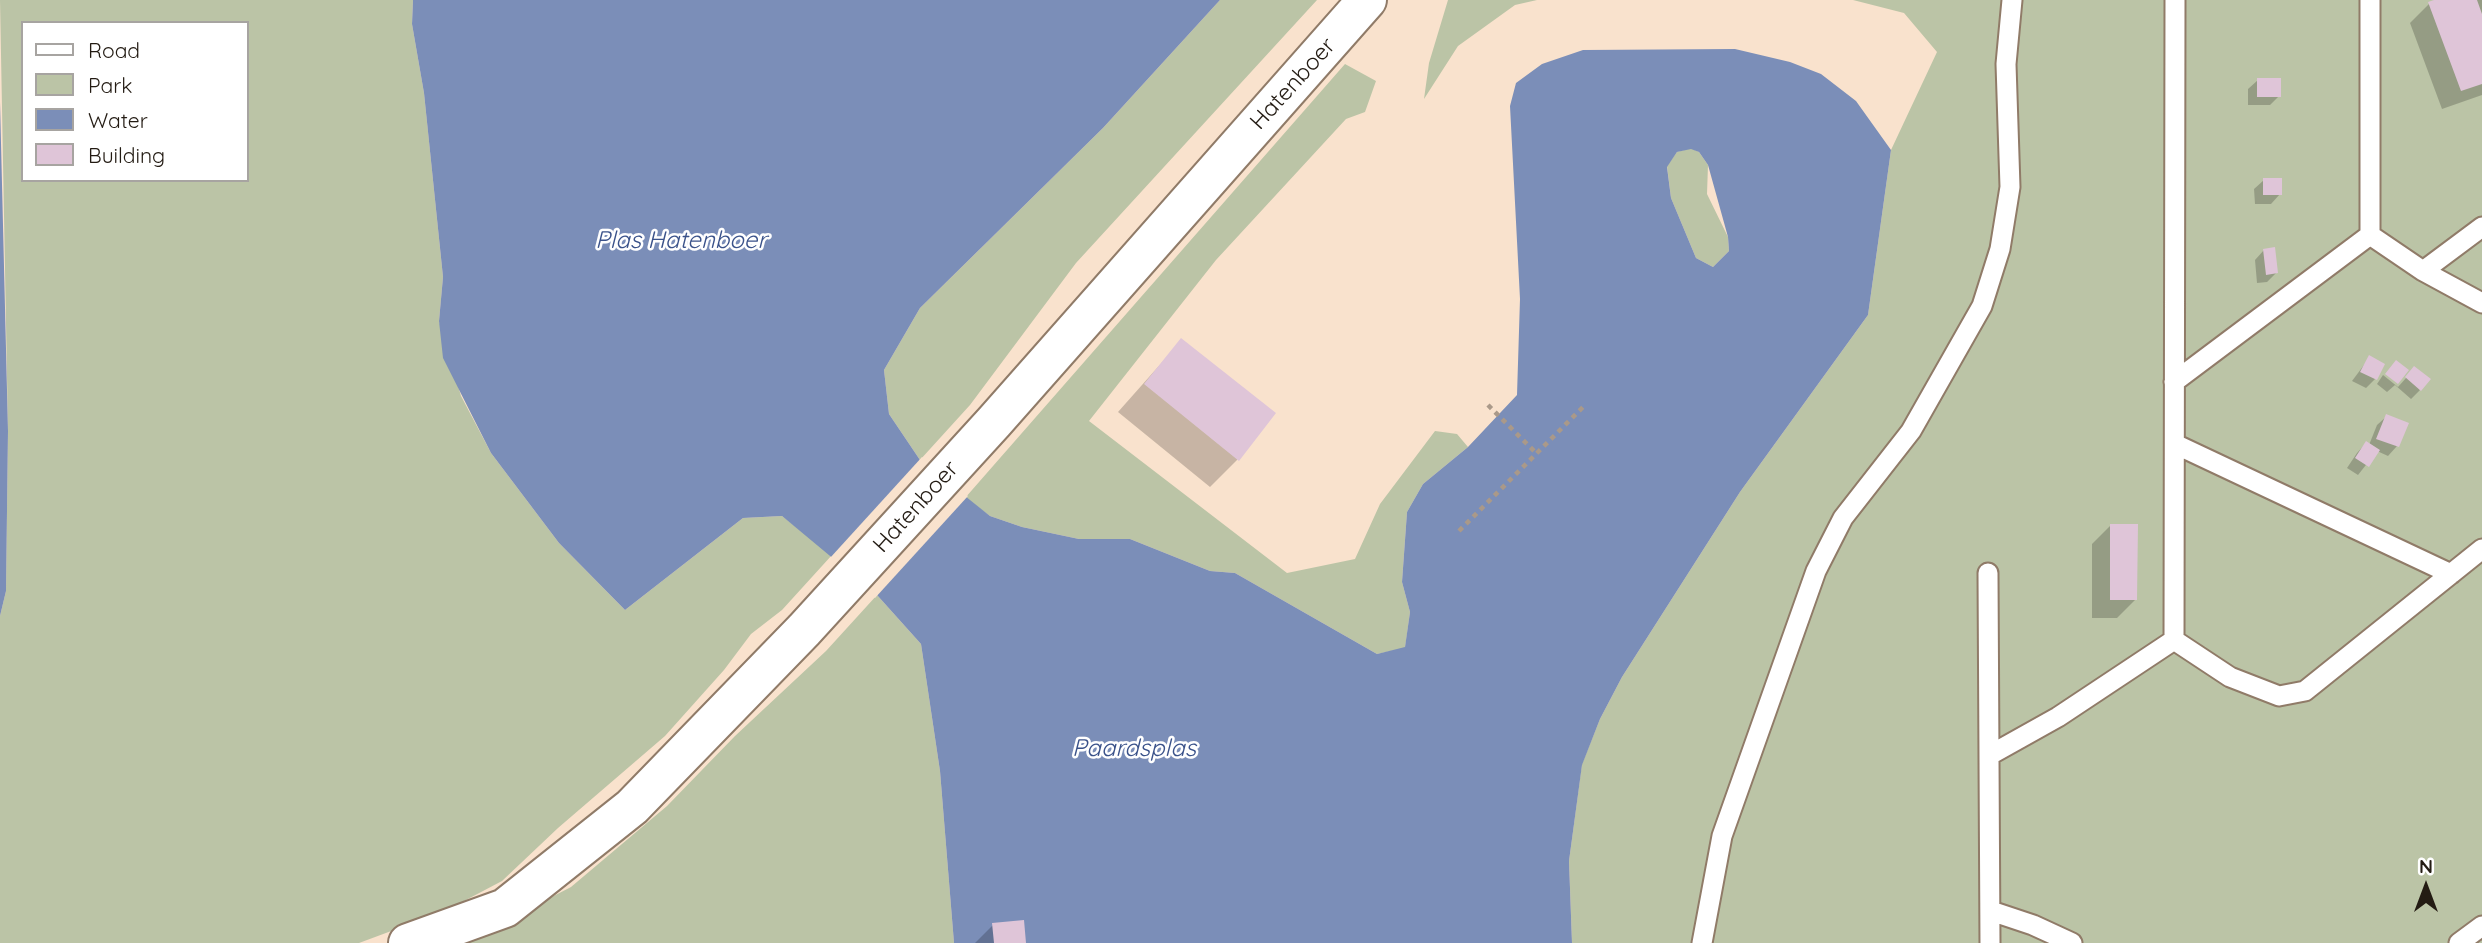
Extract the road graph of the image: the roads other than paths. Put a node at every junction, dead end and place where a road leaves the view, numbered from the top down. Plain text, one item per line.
1 (1367, 0) edge
2 (2012, 0) edge
3 (2175, 0) edge
4 (2371, 0) edge
5 (2482, 227) edge
6 (2371, 235) junction
7 (2423, 271) junction
8 (2482, 303) edge
9 (2174, 382) junction
10 (2175, 444) junction
11 (2482, 549) edge
12 (1989, 573) dead end
13 (2451, 574) junction
14 (2174, 640) junction
15 (1990, 755) junction
16 (1991, 911) junction
17 (2482, 926) edge
18 (408, 943) edge
19 (1702, 943) edge
20 (1990, 943) edge
21 (2071, 943) edge
22 (2459, 943) edge

1 - 18 street, Hatenboer
2 - 19 lane
3 - 9 lane
4 - 6 lane
5 - 7 lane
6 - 7 lane
6 - 9 lane
7 - 8 lane
9 - 10 lane
10 - 13 lane
10 - 14 lane
11 - 13 lane
12 - 15 lane
13 - 14 lane
14 - 15 lane
15 - 16 lane
16 - 20 lane
16 - 21 lane
17 - 22 lane

